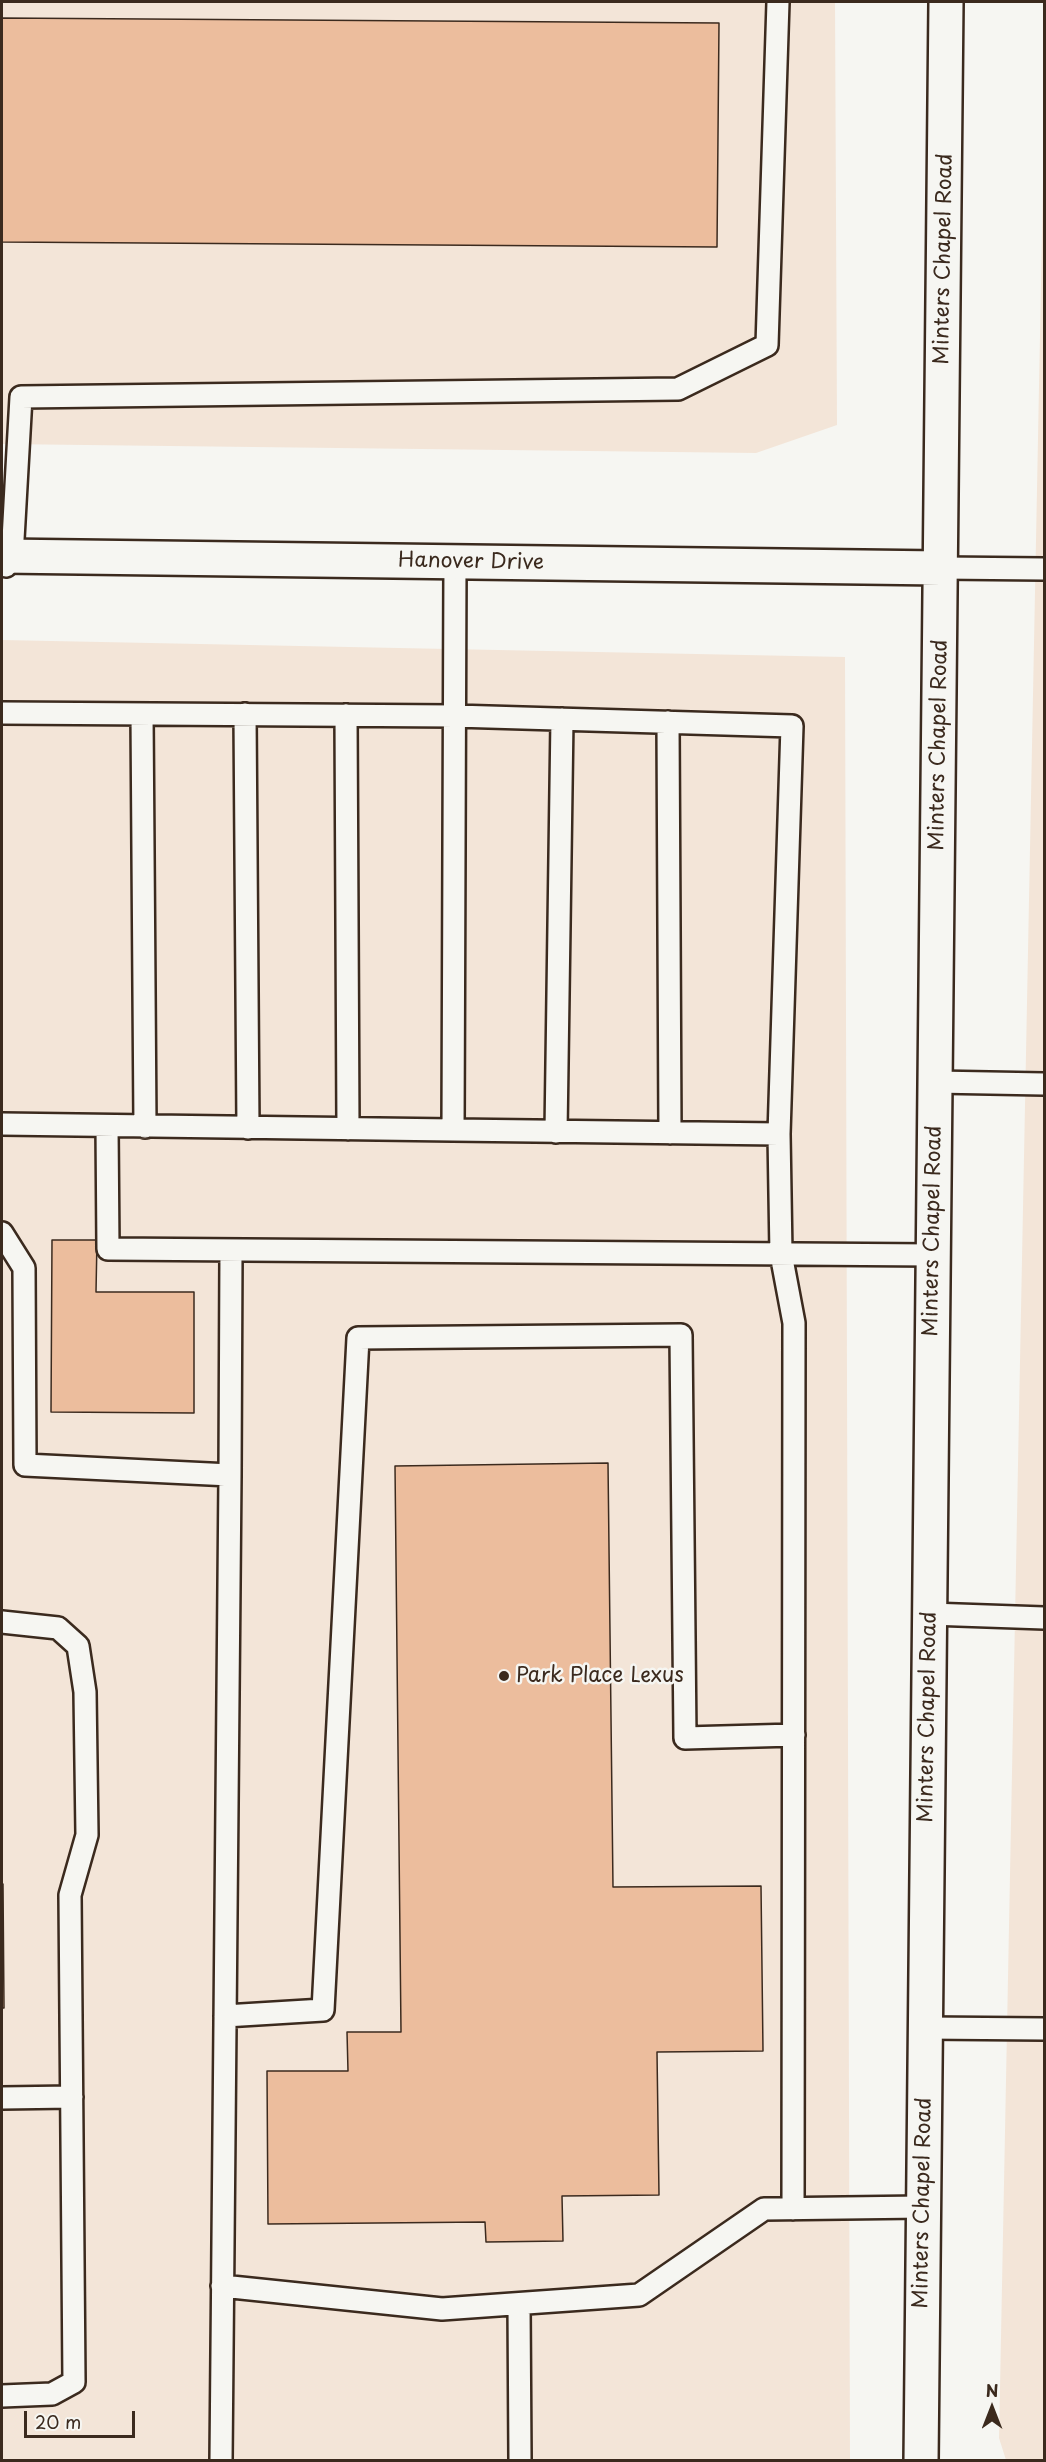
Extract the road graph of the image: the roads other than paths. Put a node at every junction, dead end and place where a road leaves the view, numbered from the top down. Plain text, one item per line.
1 (778, 2) edge
2 (946, 2) edge
3 (11, 397) edge
4 (5, 562) edge
5 (455, 562) junction
6 (940, 568) junction
7 (1044, 569) edge
8 (2, 713) edge
9 (142, 714) junction
10 (244, 714) junction
11 (346, 715) junction
12 (455, 716) junction
13 (562, 719) junction
14 (668, 722) junction
15 (935, 1082) junction
16 (1044, 1084) edge
17 (2, 1125) edge
18 (107, 1126) junction
19 (145, 1127) junction
20 (248, 1128) junction
21 (348, 1129) junction
22 (453, 1130) junction
23 (556, 1131) junction
24 (670, 1133) junction
25 (778, 1134) junction
26 (2, 1233) edge
27 (231, 1251) junction
28 (781, 1254) junction
29 (933, 1256) junction
30 (230, 1475) junction
31 (930, 1614) junction
32 (1044, 1618) edge
33 (2, 1623) edge
34 (794, 1735) junction
35 (225, 2016) junction
36 (925, 2028) junction
37 (1044, 2029) edge
38 (72, 2097) junction
39 (2, 2098) edge
40 (923, 2207) junction
41 (793, 2209) junction
42 (222, 2286) junction
43 (519, 2304) junction
44 (2, 2396) edge
45 (220, 2460) edge
46 (520, 2460) edge
47 (921, 2460) edge

1 - 3 lane
2 - 6 street, Minters Chapel Road
3 - 4 lane
4 - 5 street, Hanover Drive
5 - 6 street, Hanover Drive
5 - 12 lane
6 - 7 lane
6 - 15 street, Minters Chapel Road
8 - 9 lane
9 - 10 lane
9 - 19 lane
10 - 11 lane
10 - 20 lane
11 - 12 lane
11 - 21 lane
12 - 13 lane
12 - 22 lane
13 - 14 lane
13 - 23 lane
14 - 24 lane
14 - 25 lane
15 - 16 lane
15 - 29 street, Minters Chapel Road
17 - 18 lane
18 - 19 lane
18 - 27 lane
19 - 20 lane
20 - 21 lane
21 - 22 lane
22 - 23 lane
23 - 24 lane
24 - 25 lane
25 - 28 lane
26 - 30 lane
27 - 28 lane
27 - 30 lane
28 - 29 lane
28 - 34 lane
29 - 31 street, Minters Chapel Road
30 - 35 lane
31 - 32 lane
31 - 36 street, Minters Chapel Road
33 - 38 lane
34 - 35 lane
34 - 41 lane
35 - 42 lane
36 - 37 lane
36 - 40 street, Minters Chapel Road
38 - 39 lane
38 - 44 lane
40 - 41 lane
40 - 47 street, Minters Chapel Road
41 - 43 lane
42 - 43 lane
42 - 45 lane
43 - 46 lane

